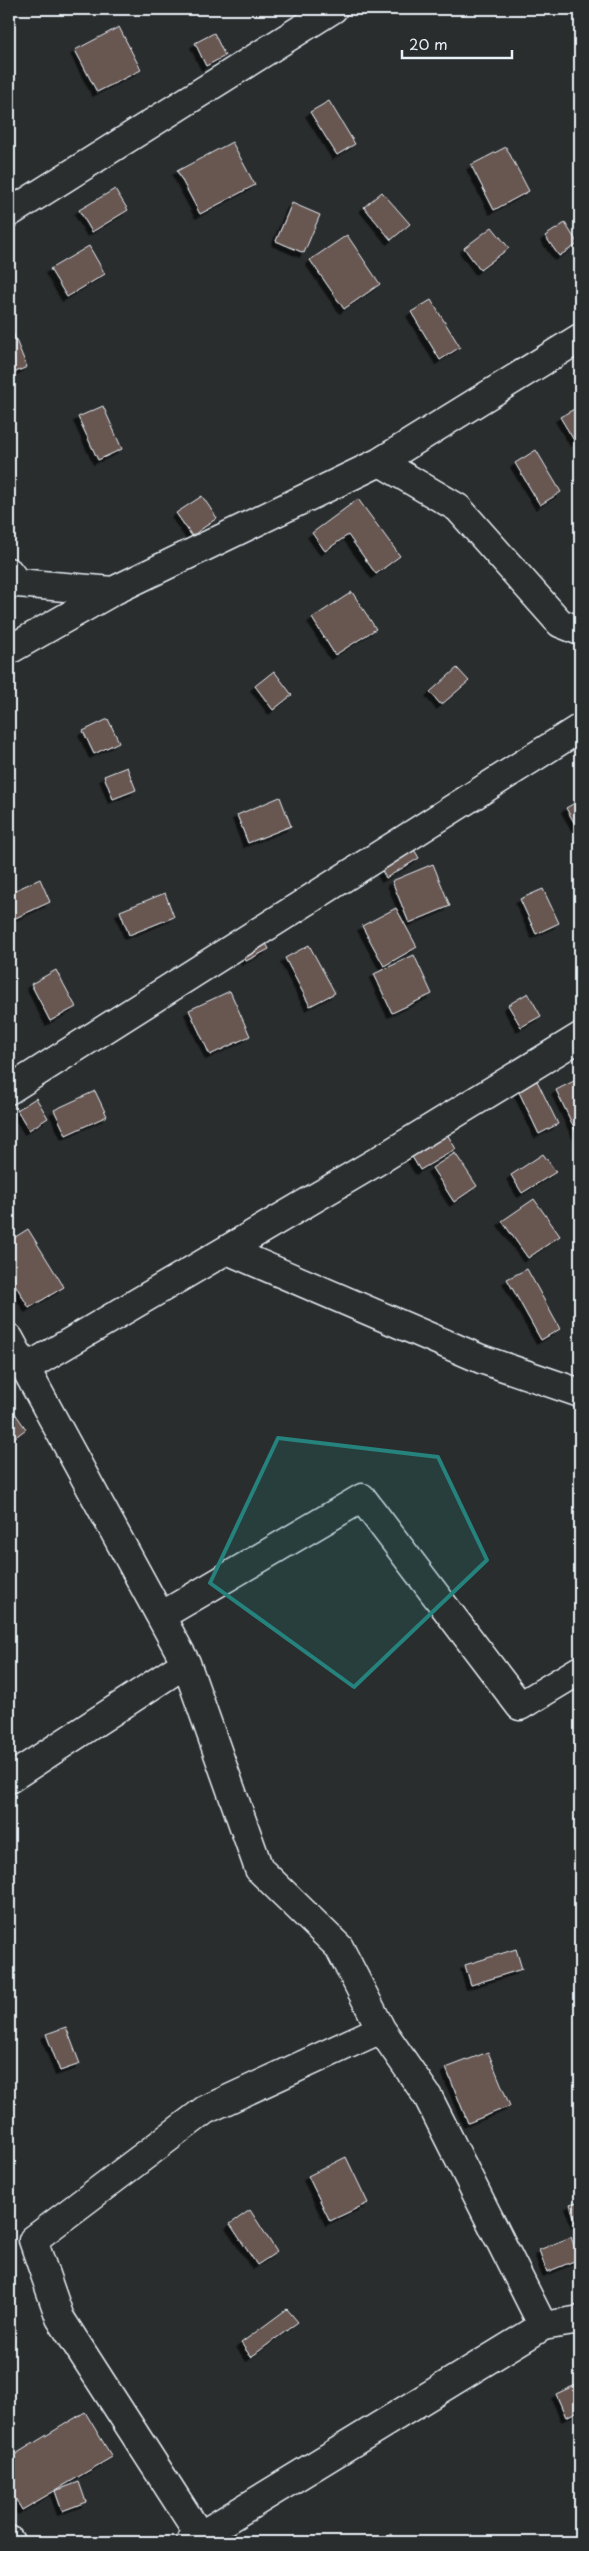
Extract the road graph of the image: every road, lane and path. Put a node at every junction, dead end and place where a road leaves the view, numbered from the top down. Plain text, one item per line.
1 (333, 9) edge
2 (9, 213) edge
3 (580, 338) edge
4 (380, 462) junction
5 (9, 572) edge
6 (113, 591) junction
7 (580, 631) edge
8 (9, 650) edge
9 (580, 728) edge
10 (580, 1037) edge
11 (9, 1090) edge
12 (227, 1250) junction
13 (9, 1338) edge
14 (26, 1368) junction
15 (580, 1393) edge
16 (161, 1616) junction
17 (186, 1663) junction
18 (580, 1670) edge
19 (9, 1780) edge
20 (381, 2029) junction
21 (580, 2320) edge
22 (543, 2326) junction
23 (198, 2540) edge

1 - 2 street
3 - 4 street
4 - 6 street
4 - 7 street
5 - 6 street
6 - 8 street
9 - 11 street
10 - 12 street
12 - 14 street
12 - 15 street
13 - 14 street
14 - 16 street
16 - 17 street
16 - 18 street
17 - 19 street
17 - 20 street
20 - 22 street
20 - 23 street
21 - 22 street
22 - 23 street

